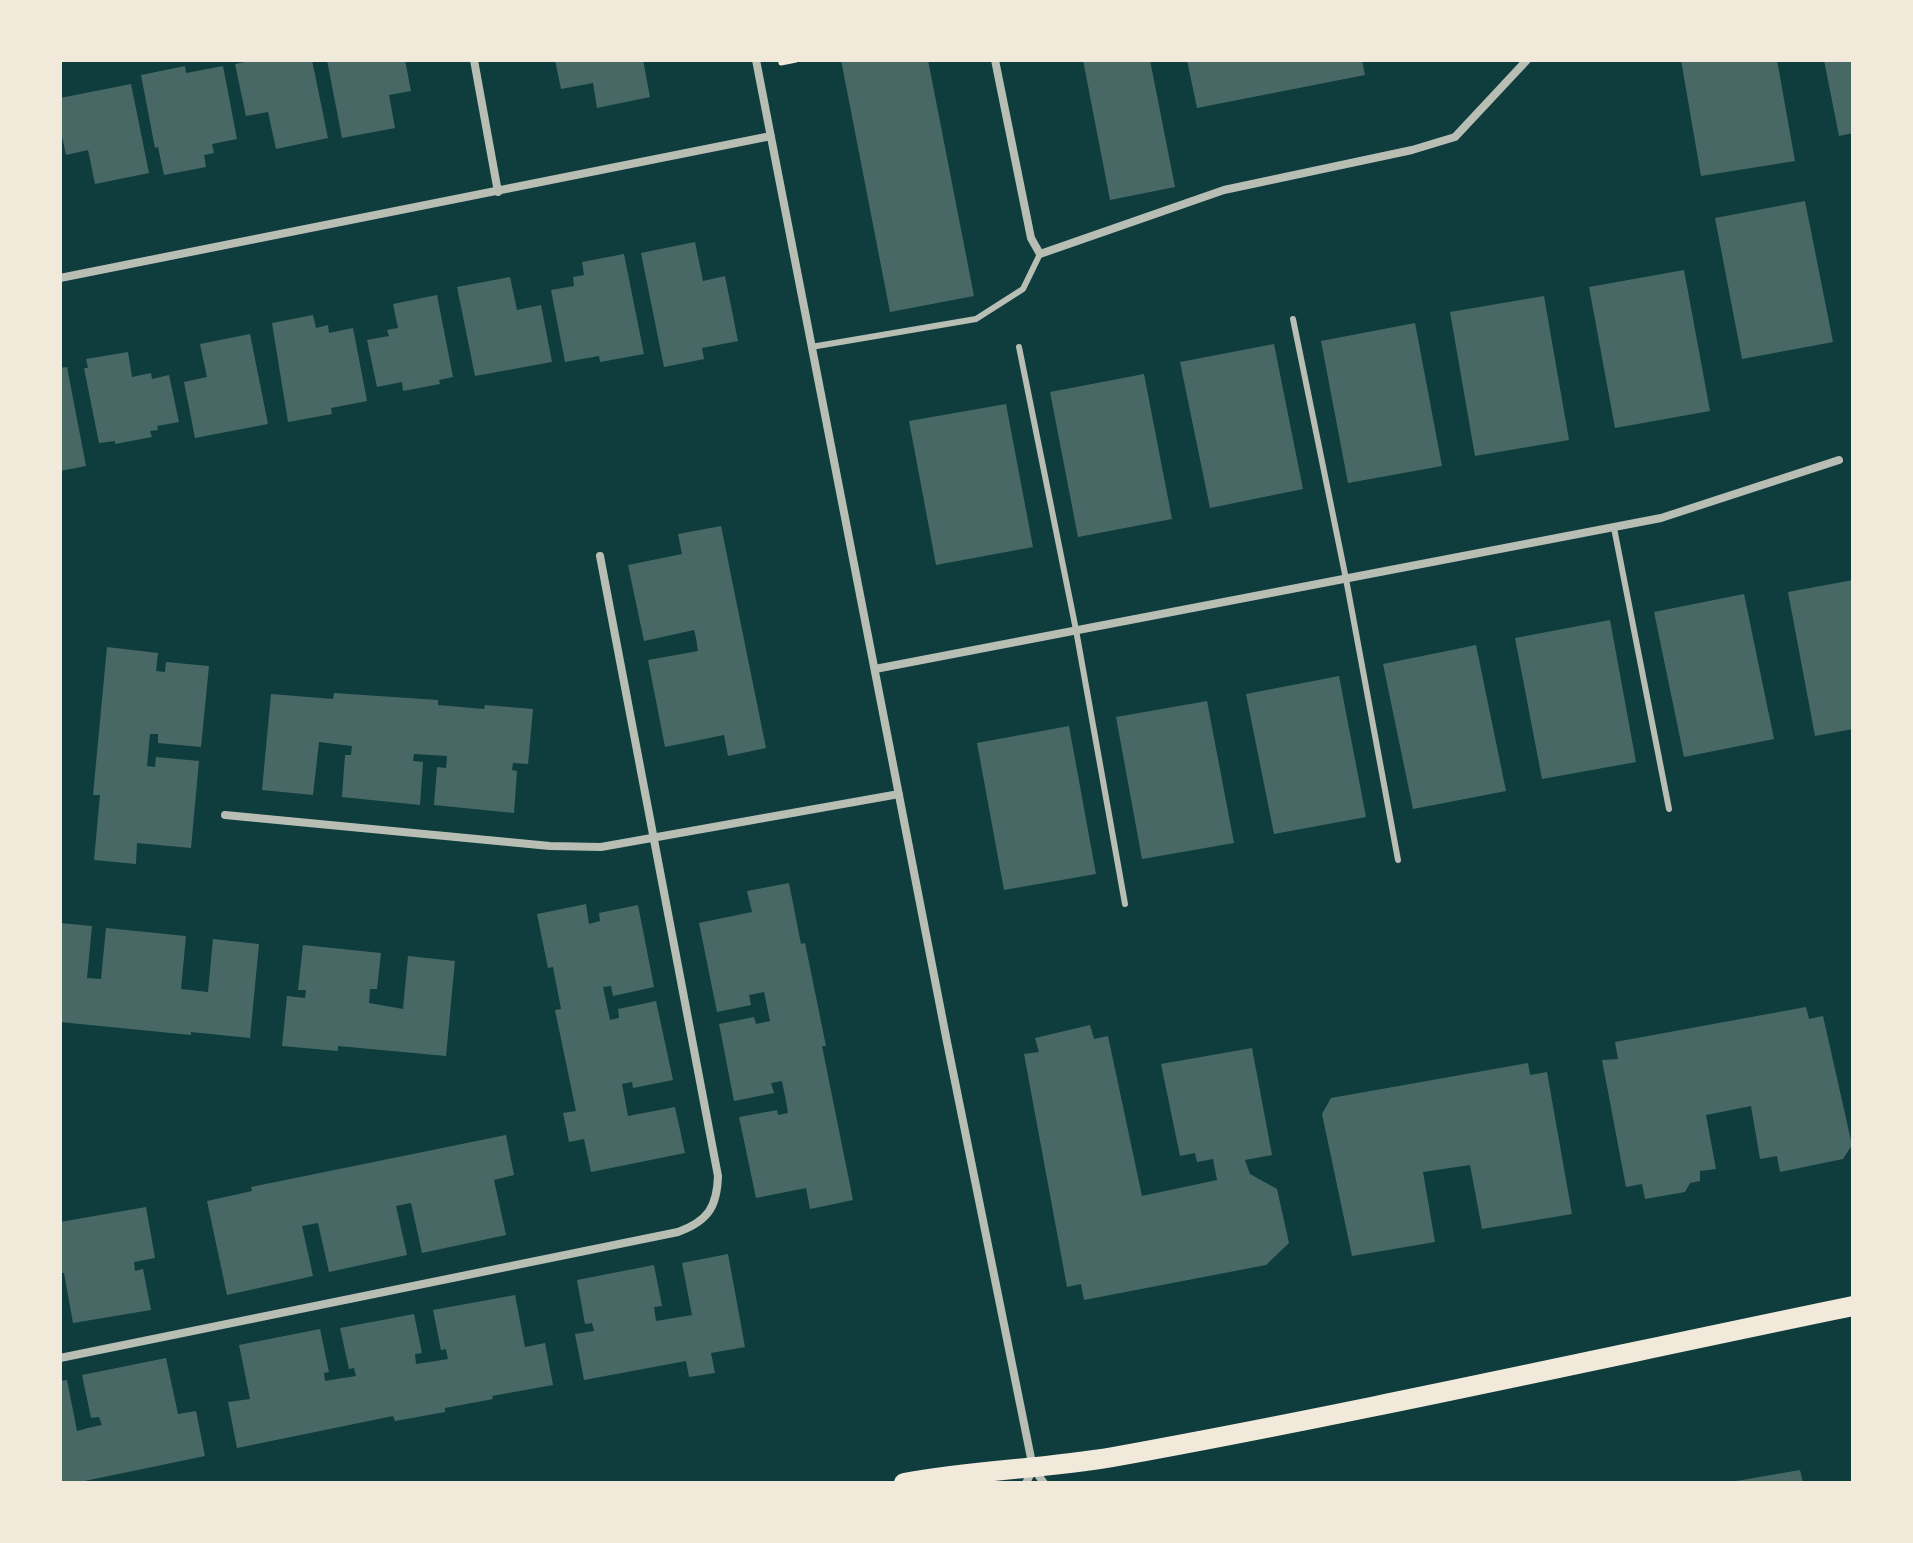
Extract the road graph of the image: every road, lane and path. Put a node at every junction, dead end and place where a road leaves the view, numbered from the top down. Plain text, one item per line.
1 (474, 60) edge
2 (756, 60) edge
3 (995, 60) edge
4 (1527, 60) edge
5 (771, 136) junction
6 (498, 192) junction
7 (1040, 254) junction
8 (60, 278) edge
9 (1293, 319) dead end
10 (811, 347) junction
11 (1019, 347) dead end
12 (1839, 460) dead end
13 (1614, 528) junction
14 (600, 556) dead end
15 (1346, 579) junction
16 (1076, 630) junction
17 (875, 669) junction
18 (899, 794) junction
19 (1669, 809) dead end
20 (225, 815) dead end
21 (654, 839) junction
22 (1398, 860) dead end
23 (1125, 904) dead end
24 (1853, 1306) edge
25 (60, 1358) edge
26 (1035, 1478) edge
27 (904, 1483) edge

1 - 6 street
2 - 5 street
3 - 7 street
4 - 7 street
5 - 6 street
5 - 10 street
6 - 8 street
7 - 10 lane
9 - 15 lane
10 - 17 street
11 - 16 lane
12 - 13 street
13 - 15 street
13 - 19 lane
14 - 21 street
15 - 16 street
15 - 22 lane
16 - 17 street
16 - 23 lane
17 - 18 street
18 - 21 street
18 - 26 street
20 - 21 street
21 - 25 street
24 - 26 main road
26 - 27 main road

